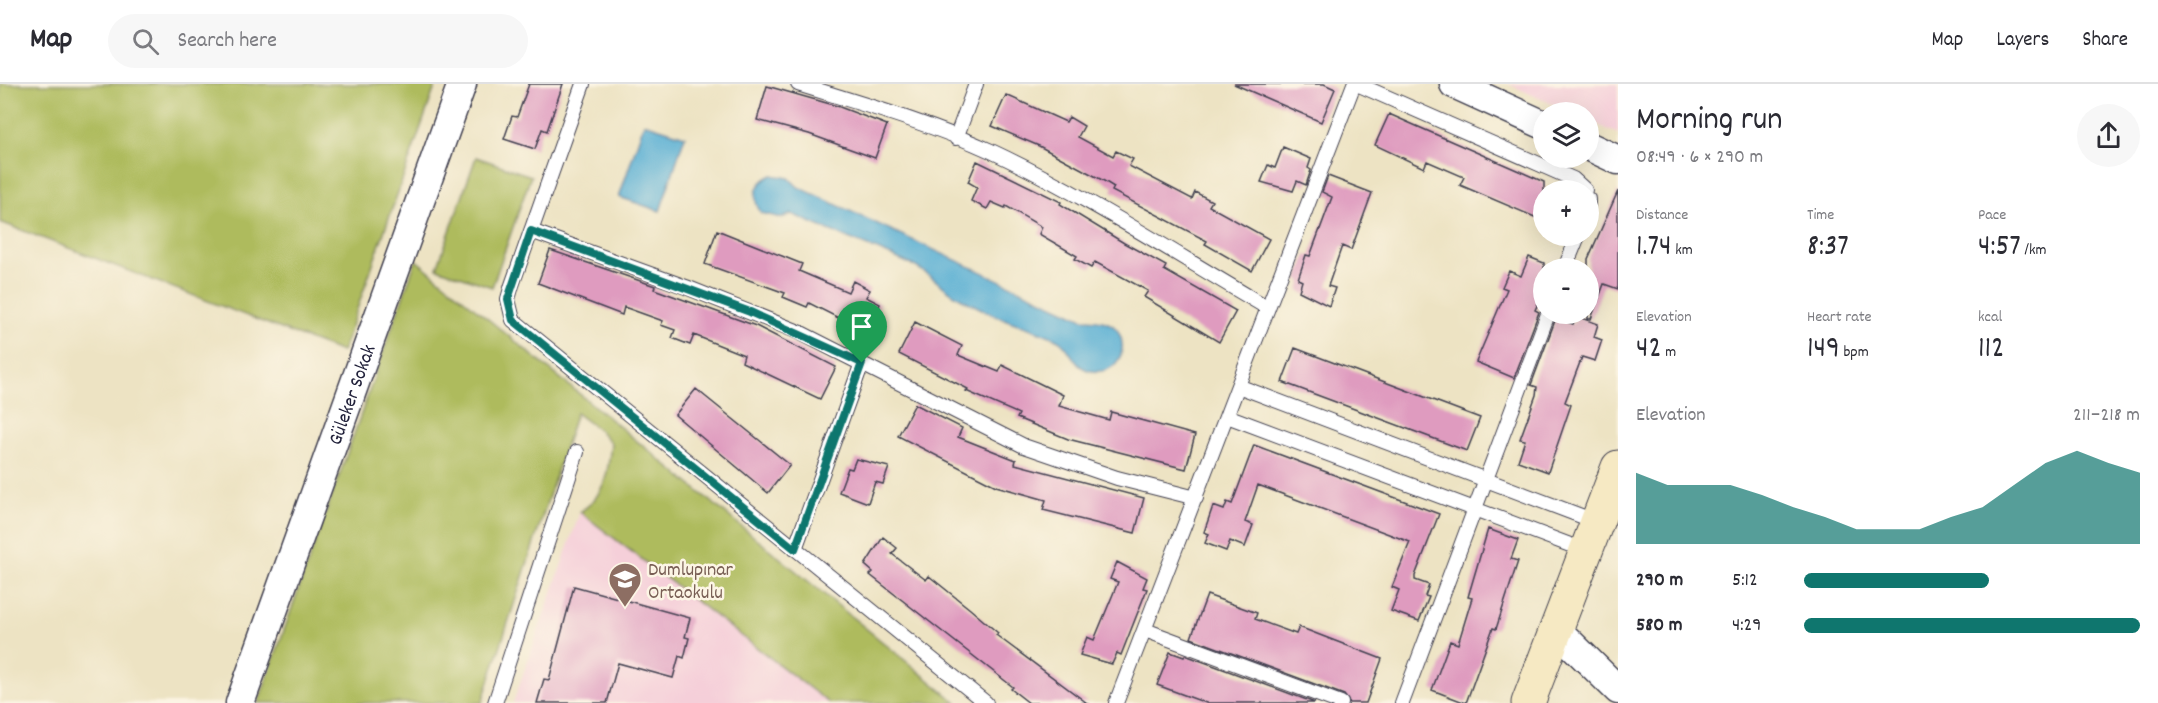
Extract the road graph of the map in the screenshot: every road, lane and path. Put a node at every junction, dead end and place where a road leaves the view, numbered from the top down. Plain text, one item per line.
1 (462, 84) edge
2 (583, 84) edge
3 (798, 84) edge
4 (976, 84) edge
5 (1355, 84) edge
6 (1454, 84) edge
7 (1533, 120) edge
8 (956, 138) junction
9 (1599, 151) edge
10 (1618, 160) edge
11 (1574, 180) edge
12 (531, 231) junction
13 (1268, 308) junction
14 (1544, 324) edge
15 (862, 363) junction
16 (1238, 386) junction
17 (1227, 416) junction
18 (577, 452) dead end
19 (1616, 477) edge
20 (1486, 480) junction
21 (1196, 498) junction
22 (1475, 509) junction
23 (1591, 537) junction
24 (795, 549) junction
25 (1556, 629) junction
26 (1145, 630) junction
27 (1618, 690) edge
28 (240, 703) edge
29 (495, 703) edge
30 (986, 703) edge
31 (1116, 703) edge
32 (1341, 703) edge
33 (1402, 703) edge
34 (1528, 703) edge

1 - 28 street, Güleker Sokak
2 - 12 lane
3 - 8 lane
4 - 8 lane
5 - 11 lane
5 - 13 lane
6 - 7 street
8 - 13 lane
9 - 10 street
12 - 15 lane
12 - 24 lane
13 - 16 lane
14 - 20 lane
15 - 21 lane
15 - 24 lane
16 - 17 lane
16 - 20 lane
17 - 21 lane
17 - 22 lane
18 - 29 lane
19 - 23 street
20 - 22 lane
20 - 23 lane
21 - 26 lane
22 - 23 lane
22 - 33 lane
23 - 25 street
24 - 30 lane
25 - 27 street
25 - 34 street
26 - 31 lane
26 - 32 lane

